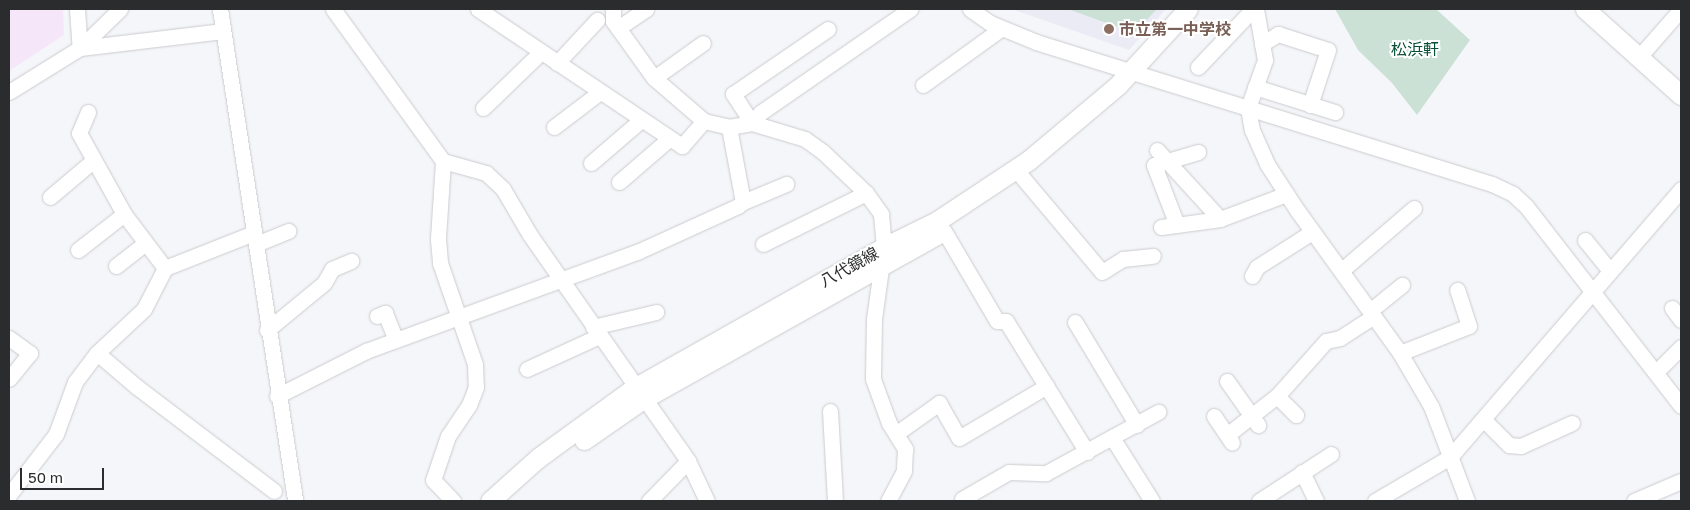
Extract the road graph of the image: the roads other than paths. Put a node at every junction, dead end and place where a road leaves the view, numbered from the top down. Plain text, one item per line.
1 (77, 9) edge
2 (120, 9) edge
3 (220, 9) edge
4 (333, 9) edge
5 (478, 9) edge
6 (613, 9) edge
7 (646, 9) edge
8 (910, 9) edge
9 (970, 9) edge
10 (1188, 9) edge
11 (1202, 9) edge
12 (1254, 9) edge
13 (1585, 9) edge
14 (1599, 9) edge
15 (1681, 9) edge
16 (597, 20) dead end
17 (618, 28) junction
18 (1002, 28) junction
19 (828, 29) dead end
20 (223, 31) junction
21 (703, 44) dead end
22 (1262, 44) junction
23 (80, 48) junction
24 (541, 52) junction
25 (1641, 54) junction
26 (557, 63) junction
27 (1198, 67) dead end
28 (1135, 74) junction
29 (654, 78) junction
30 (1681, 83) edge
31 (923, 85) dead end
32 (1255, 87) junction
33 (9, 92) edge
34 (600, 92) junction
35 (1681, 95) edge
36 (1310, 105) junction
37 (483, 108) dead end
38 (1248, 108) junction
39 (88, 112) dead end
40 (1336, 112) dead end
41 (641, 120) junction
42 (704, 120) junction
43 (752, 123) junction
44 (554, 127) dead end
45 (729, 127) junction
46 (670, 138) junction
47 (1198, 152) dead end
48 (1162, 155) junction
49 (94, 160) junction
50 (443, 161) junction
51 (591, 163) dead end
52 (1022, 178) junction
53 (619, 182) dead end
54 (786, 184) dead end
55 (1681, 189) edge
56 (866, 193) junction
57 (1286, 194) junction
58 (50, 197) dead end
59 (743, 202) junction
60 (1414, 208) dead end
61 (124, 214) junction
62 (1220, 219) junction
63 (1177, 225) junction
64 (1161, 227) dead end
65 (288, 231) dead end
66 (944, 231) junction
67 (1312, 232) junction
68 (255, 238) junction
69 (1585, 240) dead end
70 (144, 244) junction
71 (763, 244) dead end
72 (78, 250) dead end
73 (883, 255) junction
74 (1153, 256) dead end
75 (351, 261) dead end
76 (116, 266) dead end
77 (166, 268) junction
78 (1342, 270) junction
79 (1610, 271) junction
80 (1252, 276) dead end
81 (561, 278) junction
82 (1402, 285) dead end
83 (1457, 290) dead end
84 (1593, 291) junction
85 (1672, 308) dead end
86 (657, 313) dead end
87 (1372, 313) junction
88 (377, 316) dead end
89 (459, 316) junction
90 (1681, 320) edge
91 (1075, 322) dead end
92 (268, 330) junction
93 (596, 331) junction
94 (9, 338) edge
95 (396, 340) junction
96 (1681, 347) edge
97 (98, 353) junction
98 (1400, 353) junction
99 (527, 369) dead end
100 (1656, 372) junction
101 (9, 380) edge
102 (1227, 382) dead end
103 (1047, 386) junction
104 (639, 393) junction
105 (277, 396) junction
106 (1277, 396) junction
107 (1681, 406) edge
108 (830, 411) dead end
109 (1158, 412) dead end
110 (1296, 415) dead end
111 (1214, 416) dead end
112 (1483, 419) junction
113 (1254, 421) junction
114 (1572, 423) dead end
115 (1137, 425) junction
116 (896, 432) junction
117 (1113, 439) junction
118 (1087, 452) junction
119 (1330, 454) dead end
120 (1450, 457) junction
121 (688, 461) junction
122 (1302, 472) junction
123 (13, 477) edge
124 (1681, 481) edge
125 (293, 485) junction
126 (9, 495) edge
127 (270, 496) edge
128 (891, 499) edge
129 (962, 499) dead end
130 (295, 501) edge
131 (453, 501) edge
132 (490, 501) edge
133 (506, 501) edge
134 (649, 501) edge
135 (707, 501) edge
136 (836, 501) edge
137 (1152, 501) edge
138 (1259, 501) edge
139 (1316, 501) edge
140 (1376, 501) edge
141 (1467, 501) edge
142 (1634, 501) edge

1 - 23 street
2 - 23 street
3 - 20 street
4 - 50 street
5 - 24 street
6 - 17 street
7 - 17 street
8 - 43 street
9 - 18 street
10 - 28 main road, 八代鏡線
11 - 28 main road, 八代鏡線
12 - 22 street
12 - 27 street
13 - 25 main road
14 - 25 main road
15 - 25 street
16 - 26 street
17 - 29 street
18 - 28 street
18 - 31 street
19 - 43 street
20 - 23 street
20 - 68 street
21 - 29 street
22 - 32 street
22 - 36 street
23 - 33 street
24 - 26 street
24 - 37 street
25 - 30 main road
25 - 35 main road
26 - 34 street
28 - 38 street
28 - 52 main road, 八代鏡線
28 - 73 main road, 八代鏡線
29 - 42 street
32 - 36 street
32 - 38 street
34 - 41 street
34 - 44 street
36 - 40 street
38 - 57 street
38 - 84 street
39 - 49 street
41 - 46 street
41 - 51 street
42 - 45 street
42 - 46 street
43 - 45 street
43 - 56 street
45 - 59 street
46 - 53 street
47 - 48 street
48 - 62 street
48 - 63 street
49 - 58 street
49 - 61 street
50 - 81 street
50 - 89 street
52 - 66 main road, 八代鏡線
52 - 74 street
54 - 59 street
55 - 79 street
56 - 71 street
56 - 73 street
57 - 62 street
57 - 67 street
59 - 81 street
60 - 78 street
61 - 70 street
61 - 72 street
62 - 63 street
63 - 64 street
65 - 68 street
66 - 73 main road, 八代鏡線
66 - 103 street
67 - 78 street
67 - 80 street
68 - 77 street
68 - 92 street
69 - 79 street
70 - 76 street
70 - 77 street
73 - 104 main road, 八代鏡線
73 - 116 street
75 - 92 street
77 - 97 street
78 - 87 street
79 - 84 street
81 - 89 street
81 - 93 street
82 - 87 street
83 - 98 street
84 - 100 street
84 - 112 street
85 - 90 street
86 - 93 street
87 - 98 street
87 - 106 street
88 - 95 street
89 - 95 street
89 - 131 street
91 - 115 street
92 - 105 street
93 - 99 street
93 - 104 street
94 - 101 street
95 - 105 street
96 - 100 street
97 - 123 street
97 - 127 street
98 - 120 street
100 - 107 street
102 - 113 street
103 - 116 street
103 - 118 street
104 - 121 street
104 - 132 main road, 八代鏡線
104 - 133 main road, 八代鏡線
105 - 125 street
106 - 110 street
106 - 113 street
108 - 136 street
109 - 115 street
111 - 113 street
112 - 114 street
112 - 120 street
115 - 117 street
116 - 128 street
117 - 118 street
117 - 137 street
118 - 129 street
119 - 122 street
120 - 140 street
120 - 141 street
121 - 134 street
121 - 135 street
122 - 138 street
122 - 139 street
123 - 126 street
124 - 142 street
125 - 127 street
125 - 130 street

